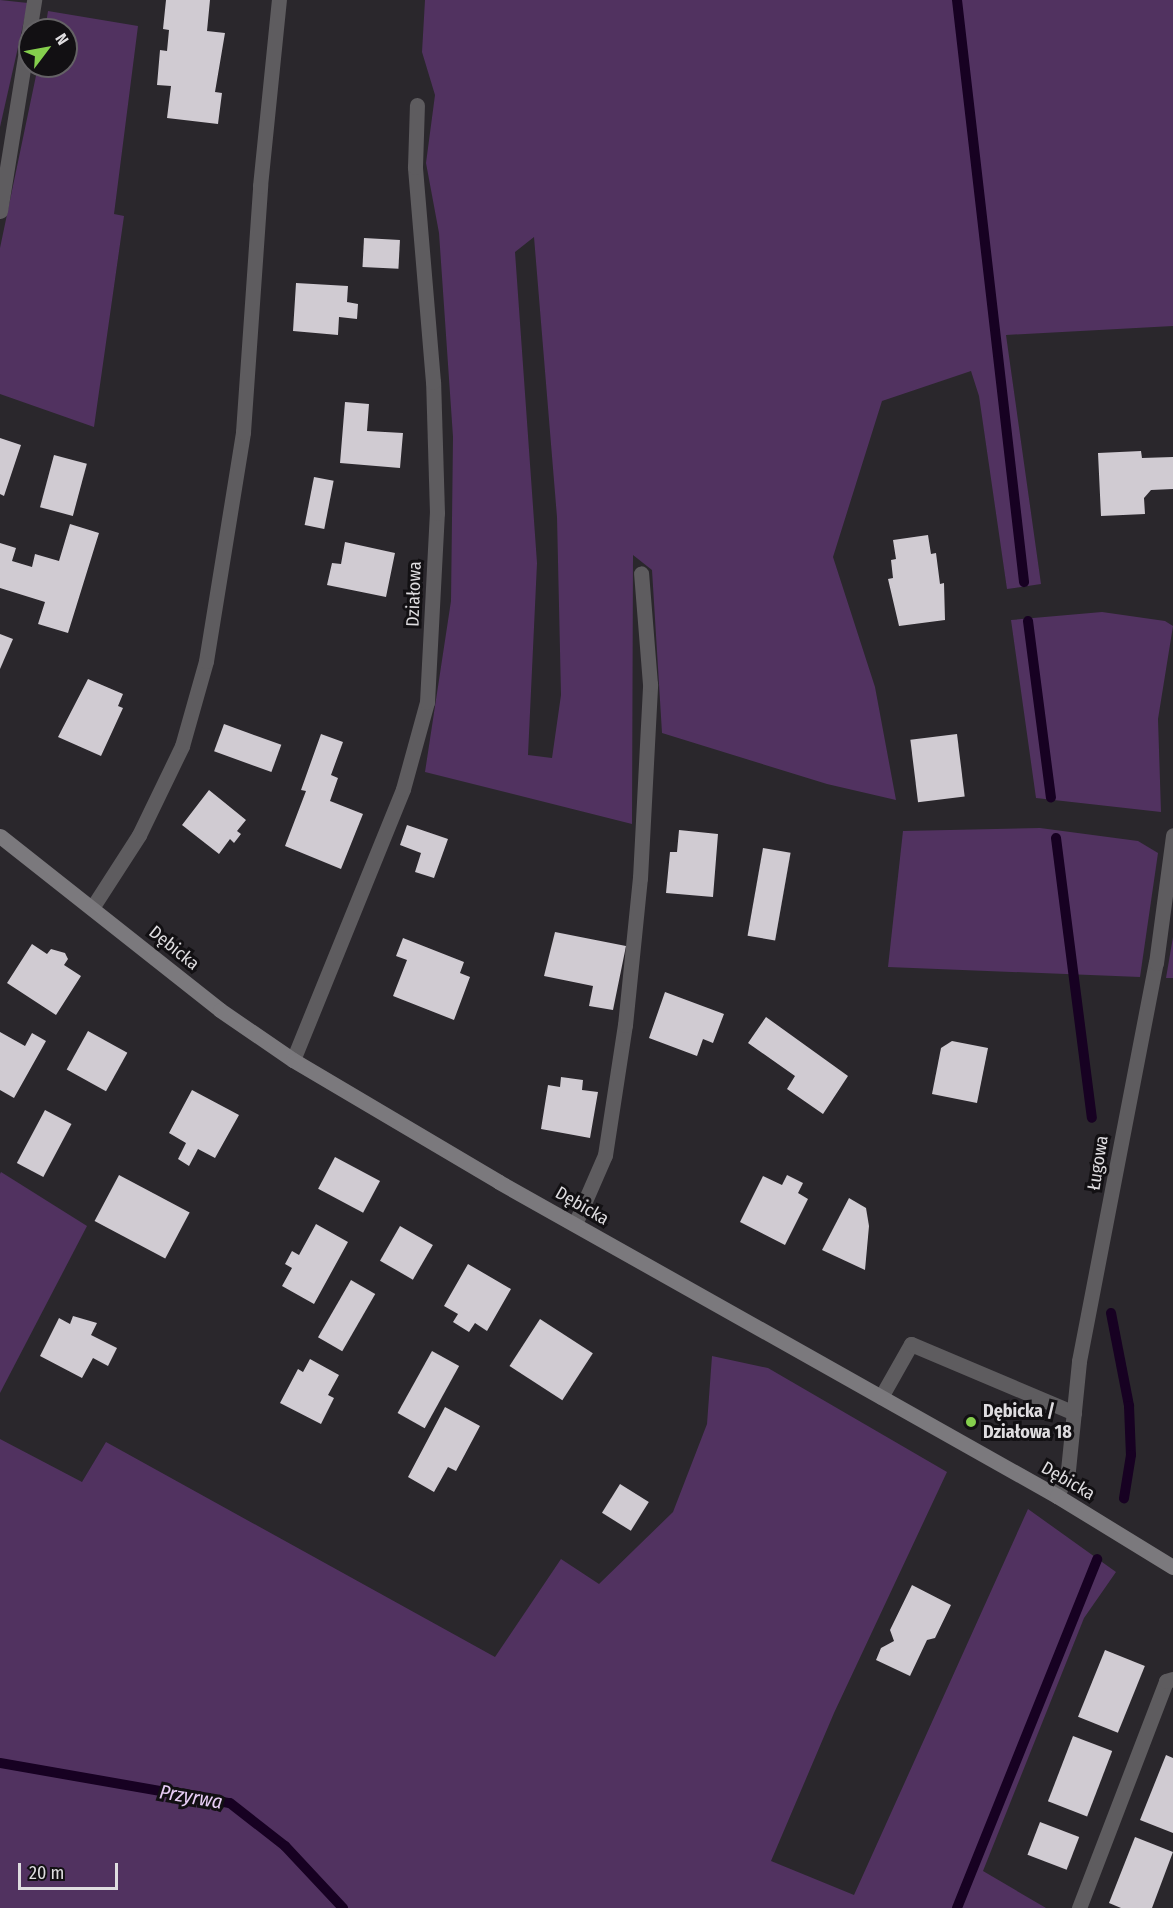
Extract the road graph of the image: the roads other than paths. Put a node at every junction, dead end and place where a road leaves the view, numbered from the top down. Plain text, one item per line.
1 (34, 0) edge
2 (279, 0) edge
3 (417, 105) dead end
4 (0, 211) edge
5 (641, 573) dead end
6 (1173, 835) edge
7 (0, 836) edge
8 (92, 908) junction
9 (292, 1060) junction
10 (575, 1224) junction
11 (881, 1397) junction
12 (1074, 1413) junction
13 (1057, 1496) junction
14 (1173, 1567) edge
15 (1173, 1679) edge
16 (1079, 1908) edge

1 - 4 street
2 - 8 street
3 - 9 street, Działowa
5 - 10 street
6 - 12 street, Ługowa
7 - 8 street, Dębicka
8 - 9 street, Dębicka
9 - 10 street, Dębicka
10 - 11 street, Dębicka
11 - 12 street
11 - 13 street, Dębicka
12 - 13 street, Ługowa
13 - 14 street, Dębicka
15 - 16 street

